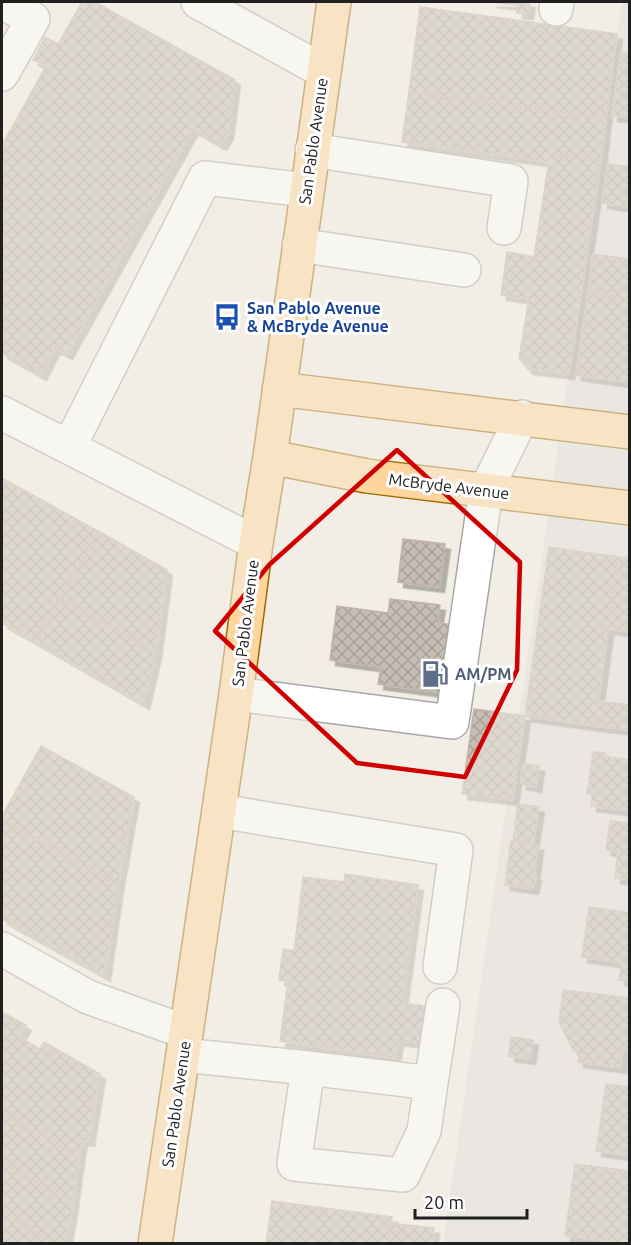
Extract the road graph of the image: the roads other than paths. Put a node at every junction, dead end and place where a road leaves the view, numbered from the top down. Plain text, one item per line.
1 (2, 2) edge
2 (198, 2) edge
3 (334, 2) edge
4 (324, 71) junction
5 (2, 74) edge
6 (312, 150) junction
7 (306, 190) junction
8 (504, 228) dead end
9 (299, 245) junction
10 (464, 270) dead end
11 (279, 389) junction
12 (2, 412) edge
13 (522, 417) junction
14 (630, 432) edge
15 (69, 447) junction
16 (270, 458) junction
17 (486, 490) junction
18 (630, 508) edge
19 (256, 543) junction
20 (236, 694) junction
21 (219, 811) junction
22 (2, 949) edge
23 (440, 967) dead end
24 (444, 1005) dead end
25 (185, 1043) junction
26 (308, 1068) junction
27 (431, 1083) junction
28 (155, 1244) edge

1 - 5 street
2 - 4 street
3 - 4 main road, San Pablo Avenue
4 - 6 main road, San Pablo Avenue
6 - 7 main road, San Pablo Avenue
6 - 8 street
7 - 9 main road, San Pablo Avenue
7 - 15 street
9 - 10 street
9 - 11 main road, San Pablo Avenue
11 - 13 main road
11 - 16 main road, San Pablo Avenue
12 - 15 street
13 - 14 main road
13 - 17 street
15 - 19 street
16 - 17 main road, McBryde Avenue
16 - 19 main road, San Pablo Avenue
17 - 18 main road, McBryde Avenue
17 - 20 street
19 - 20 main road, San Pablo Avenue
20 - 21 main road, San Pablo Avenue
21 - 23 street
21 - 25 main road, San Pablo Avenue
22 - 25 street
24 - 27 street
25 - 26 street
25 - 28 main road, San Pablo Avenue
26 - 27 street
26 - 27 street

